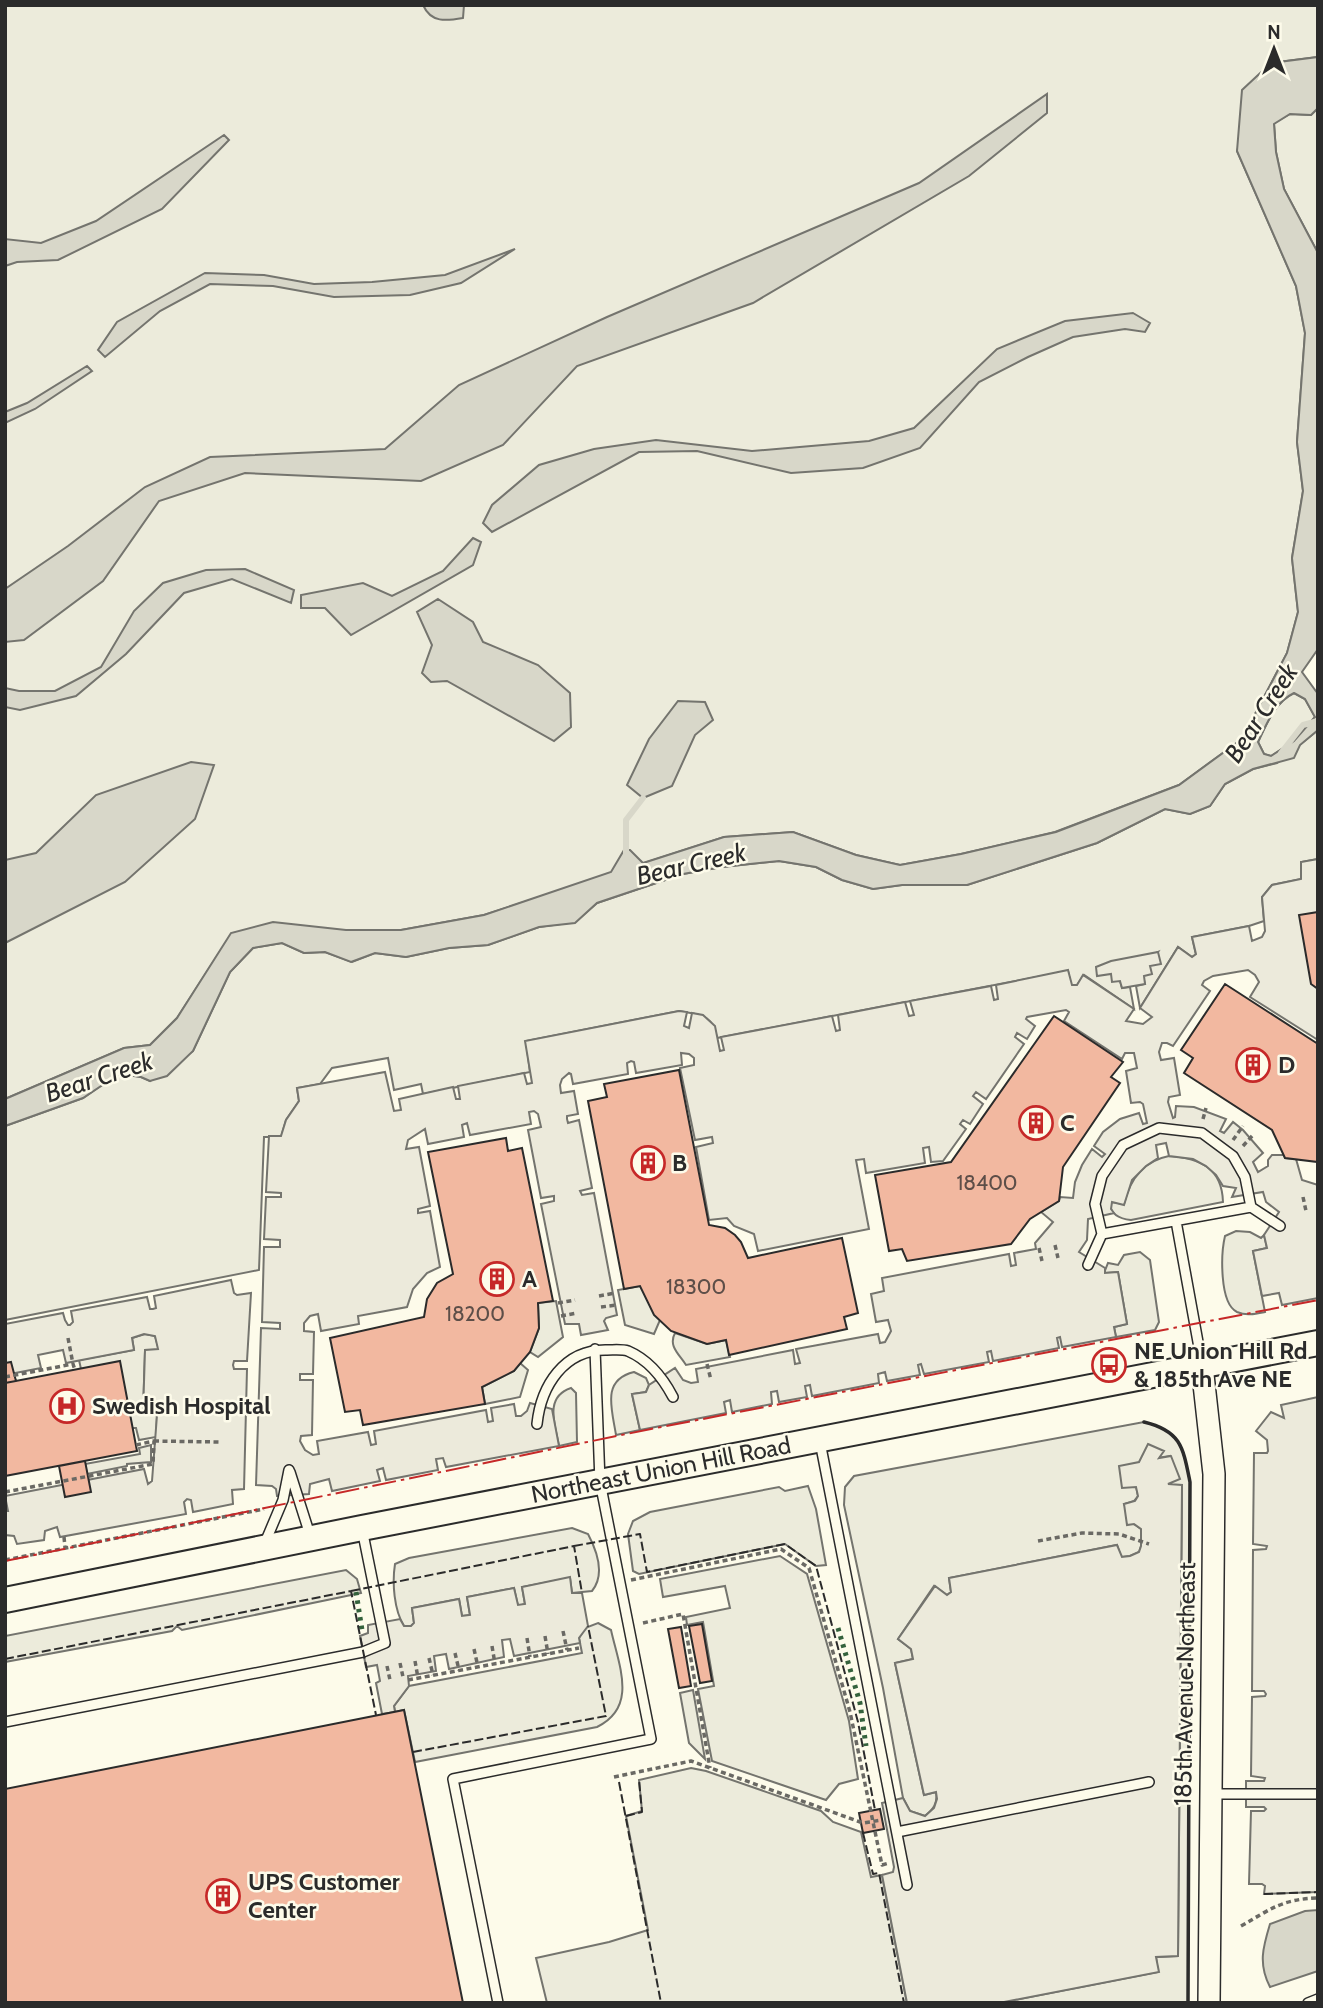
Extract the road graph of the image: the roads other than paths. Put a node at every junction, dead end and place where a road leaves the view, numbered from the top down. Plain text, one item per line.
1 (1251, 1207) junction
2 (1176, 1221) junction
3 (1280, 1226) dead end
4 (1102, 1234) junction
5 (1088, 1265) dead end
6 (1318, 1343) edge
7 (595, 1349) junction
8 (1202, 1366) junction
9 (673, 1397) dead end
10 (537, 1424) dead end
11 (820, 1440) junction
12 (600, 1482) junction
13 (362, 1528) junction
14 (312, 1538) junction
15 (263, 1549) junction
16 (5, 1600) edge
17 (5, 1722) edge
18 (1149, 1782) dead end
19 (1210, 1794) junction
20 (1318, 1794) edge
21 (897, 1832) junction
22 (907, 1885) dead end
23 (1318, 1999) edge
24 (498, 2003) edge
25 (1209, 2003) edge
26 (1308, 2003) edge

1 - 2 lane
1 - 3 lane
1 - 4 lane
2 - 4 lane
2 - 8 lane
4 - 5 lane
6 - 8 main road, Northeast Union Hill Road
7 - 9 lane
7 - 10 lane
7 - 12 lane
8 - 11 main road, Northeast Union Hill Road
8 - 19 street, 185th Avenue Northeast
11 - 12 main road, Northeast Union Hill Road
11 - 21 lane
12 - 13 main road, Northeast Union Hill Road
12 - 24 lane
13 - 14 main road, Northeast Union Hill Road
13 - 17 lane
14 - 15 main road, Northeast Union Hill Road
14 - 15 lane
15 - 16 main road, Northeast Union Hill Road
18 - 21 lane
19 - 20 lane
19 - 25 street, 185th Avenue Northeast
21 - 22 lane
23 - 26 lane

